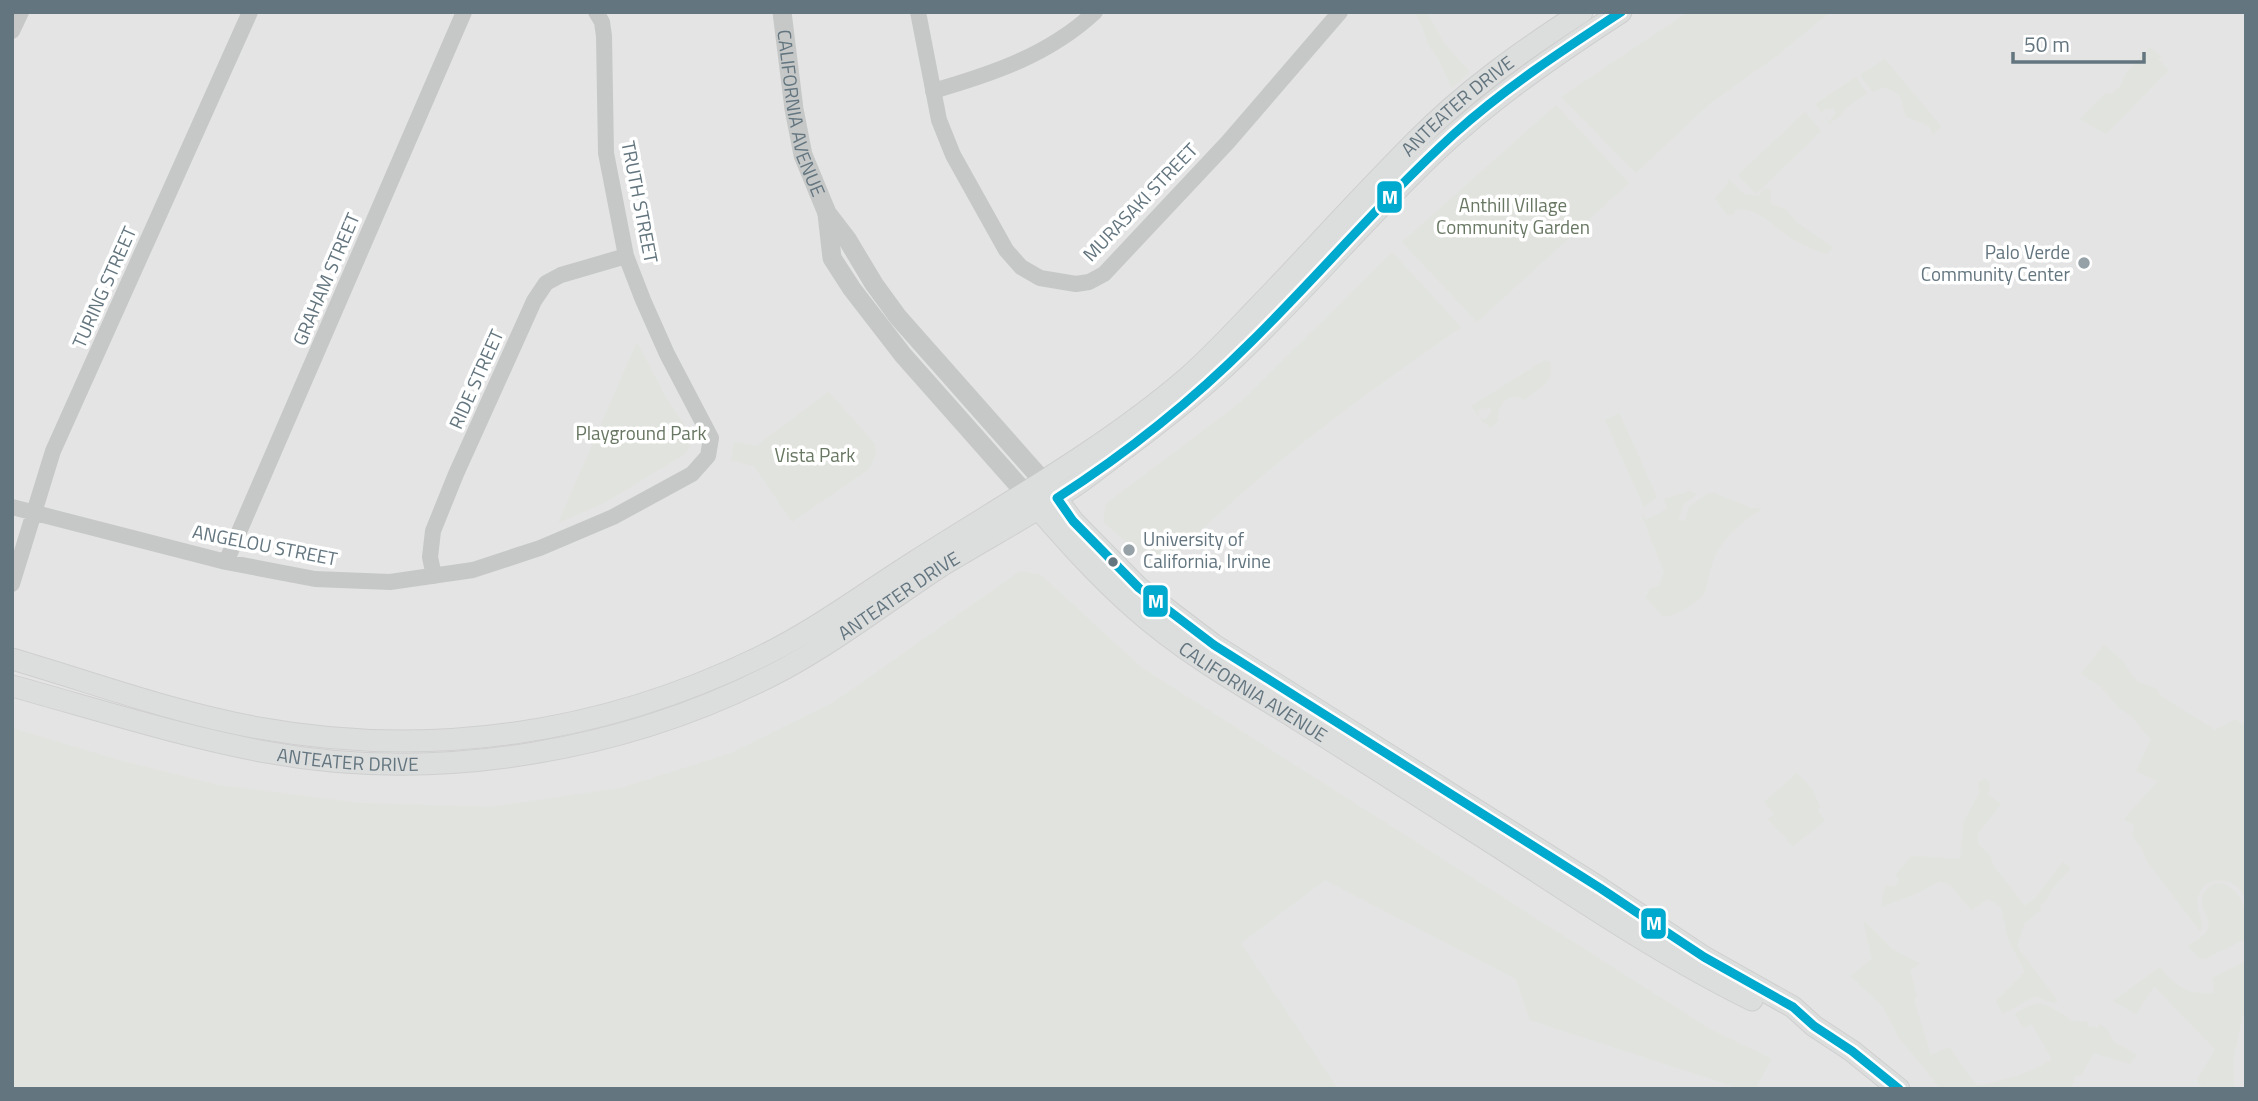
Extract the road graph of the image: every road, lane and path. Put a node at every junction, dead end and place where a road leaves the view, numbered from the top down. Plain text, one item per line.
1 (21, 12) edge
2 (250, 12) edge
3 (464, 12) edge
4 (596, 12) edge
5 (782, 12) edge
6 (918, 12) edge
7 (1095, 12) edge
8 (1340, 12) edge
9 (1582, 12) edge
10 (1621, 12) edge
11 (12, 31) edge
12 (933, 91) junction
13 (626, 256) junction
14 (701, 465) joint
15 (1041, 495) junction
16 (12, 507) edge
17 (33, 513) junction
18 (226, 562) junction
19 (435, 576) junction
20 (12, 584) edge
21 (12, 659) edge
22 (12, 686) edge
23 (1899, 1089) edge

1 - 11 street
2 - 17 street, TURING STREET
3 - 18 street, GRAHAM STREET
4 - 13 street, TRUTH STREET
5 - 15 street, CALIFORNIA AVENUE
6 - 12 street, MURASAKI STREET
7 - 12 street
8 - 12 street, MURASAKI STREET
9 - 15 main road, ANTEATER DRIVE
10 - 15 main road, ANTEATER DRIVE
13 - 14 street, TRUTH STREET
13 - 19 street, RIDE STREET
14 - 19 street, ANGELOU STREET
15 - 21 main road, ANTEATER DRIVE
15 - 22 main road, ANTEATER DRIVE
15 - 23 main road, CALIFORNIA AVENUE
16 - 17 street, ANGELOU STREET
17 - 18 street, ANGELOU STREET
17 - 20 street, TURING STREET
18 - 19 street, ANGELOU STREET

